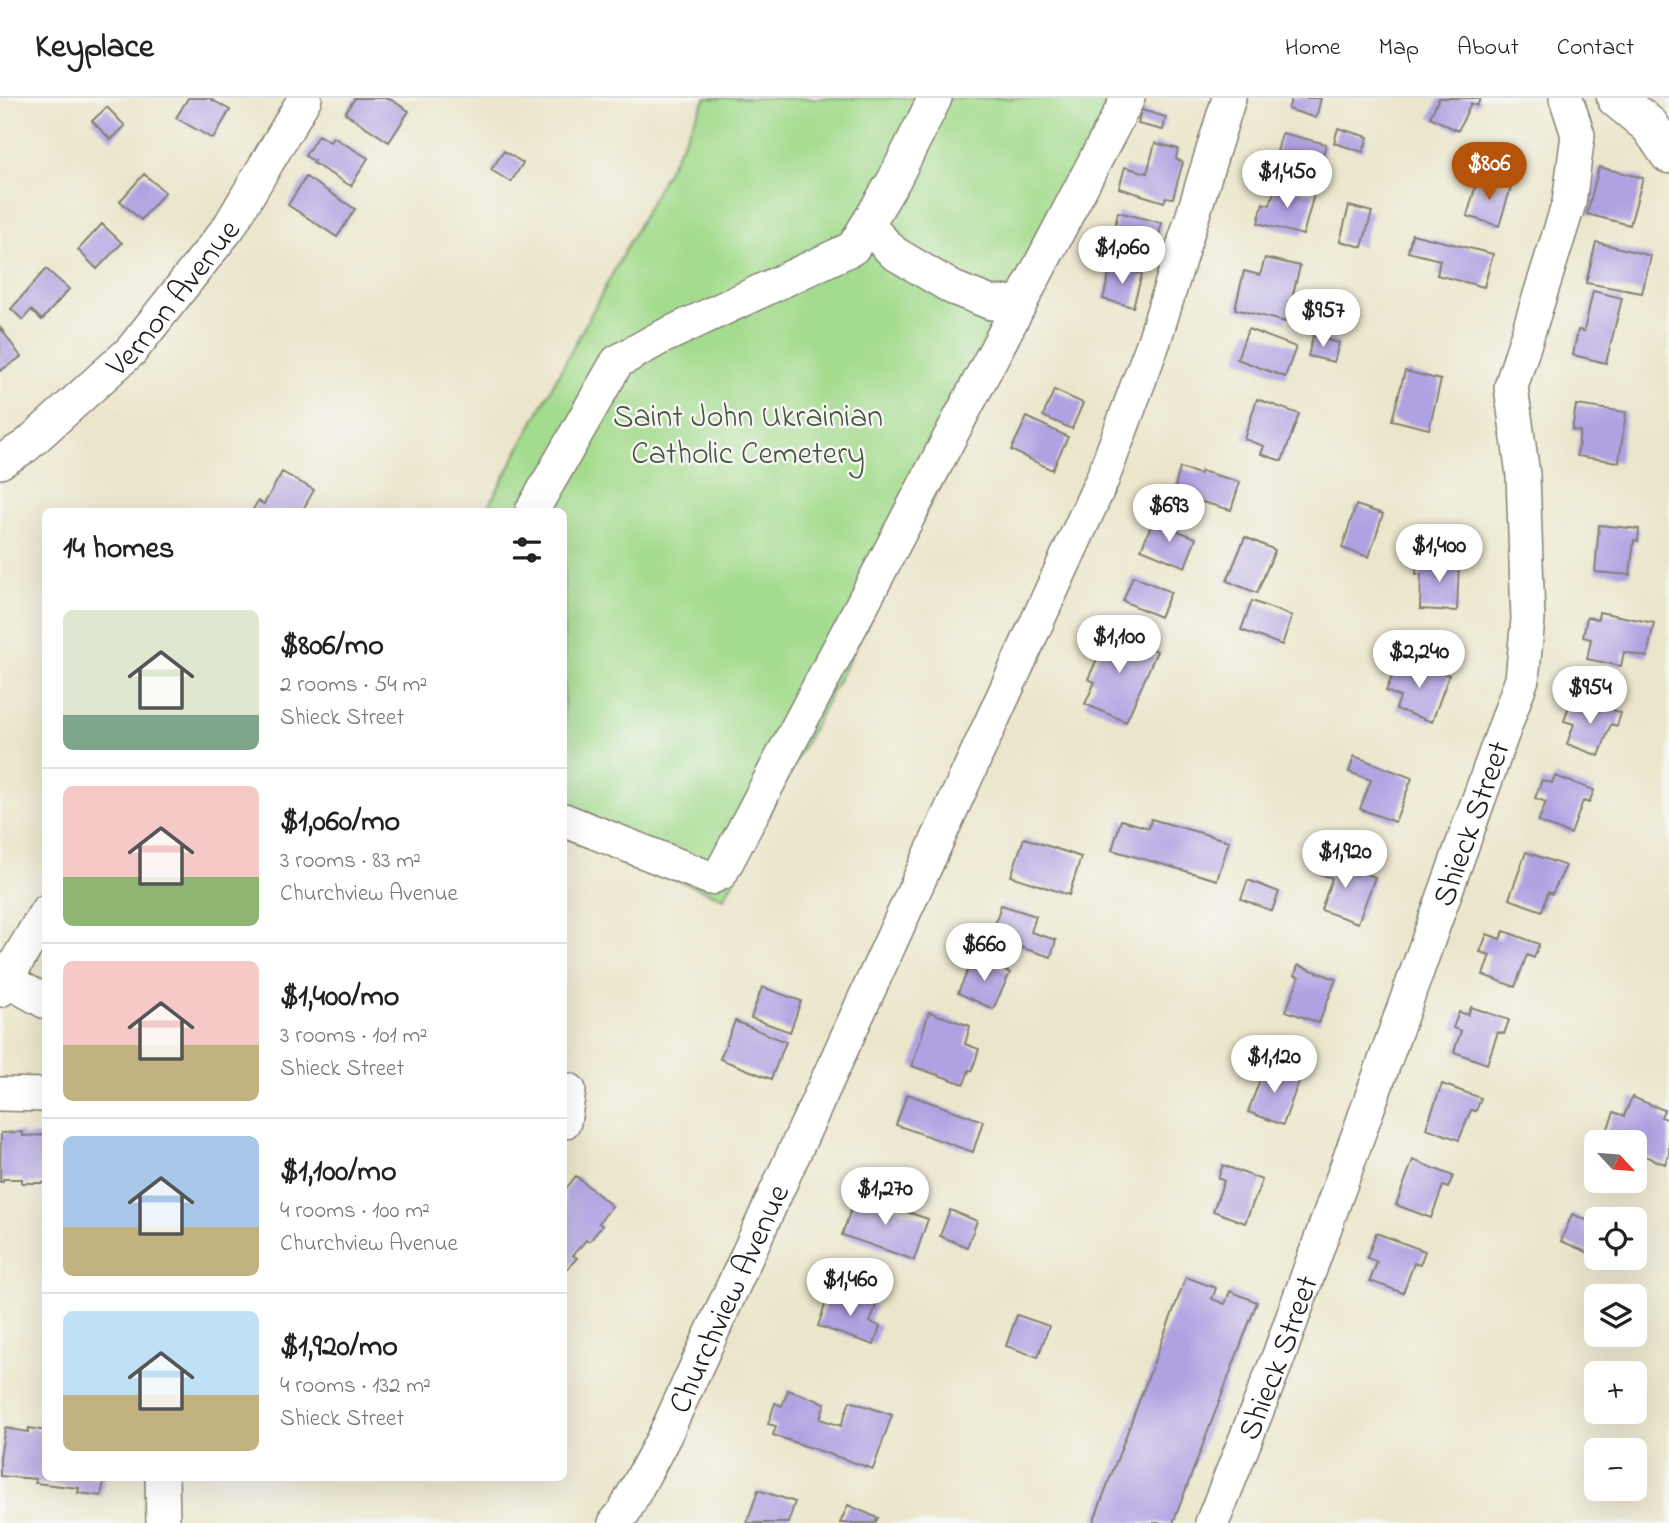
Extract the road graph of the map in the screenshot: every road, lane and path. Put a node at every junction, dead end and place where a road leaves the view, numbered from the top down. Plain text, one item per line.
1 (305, 98) edge
2 (935, 98) edge
3 (1128, 98) edge
4 (1229, 98) edge
5 (1566, 98) edge
6 (1633, 104) edge
7 (1669, 154) edge
8 (867, 225) junction
9 (1021, 302) junction
10 (0, 462) edge
11 (535, 508) edge
12 (567, 821) edge
13 (42, 919) edge
14 (3, 985) edge
15 (42, 1000) edge
16 (569, 1090) dead end
17 (0, 1094) edge
18 (42, 1095) edge
19 (567, 1103) edge
20 (162, 1481) edge
21 (163, 1523) edge
22 (615, 1523) edge
23 (1212, 1523) edge

1 - 10 street, Vernon Avenue
2 - 8 street
3 - 9 street
4 - 22 street, Churchview Avenue
5 - 23 street, Shieck Street
6 - 7 main road
8 - 9 street
8 - 11 street
9 - 12 street
13 - 14 street
14 - 15 street
16 - 19 street
17 - 18 street
20 - 21 street

